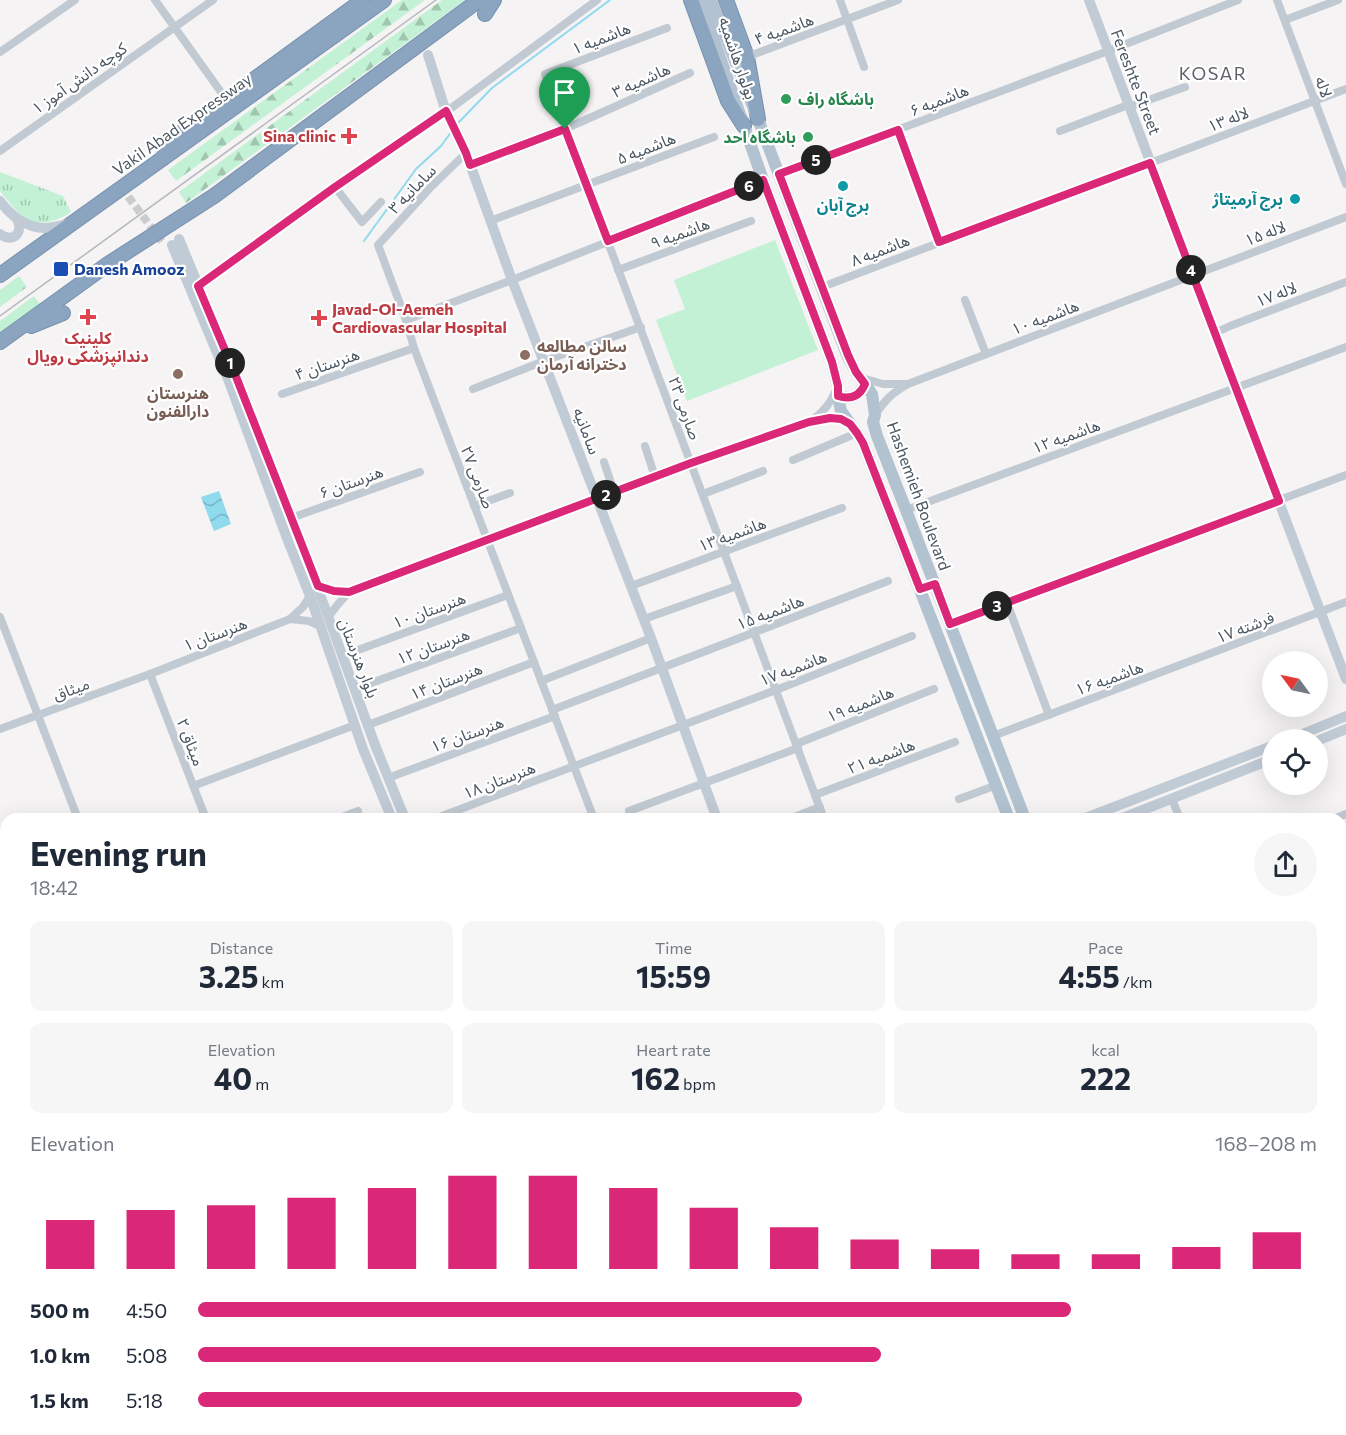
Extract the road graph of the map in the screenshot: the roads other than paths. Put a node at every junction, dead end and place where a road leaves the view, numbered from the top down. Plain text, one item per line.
1 (75, 0) edge
2 (155, 0) edge
3 (213, 0) edge
4 (363, 0) edge
5 (384, 0) edge
6 (479, 0) edge
7 (494, 0) edge
8 (597, 0) edge
9 (691, 0) edge
10 (700, 0) edge
11 (711, 0) edge
12 (726, 0) edge
13 (840, 0) edge
14 (898, 0) edge
15 (1089, 0) edge
16 (1238, 0) edge
17 (1278, 0) edge
18 (1338, 0) edge
19 (485, 14) dead end
20 (847, 20) junction
21 (1285, 20) junction
22 (174, 27) junction
23 (667, 28) dead end
24 (1108, 51) junction
25 (0, 52) edge
26 (428, 55) dead end
27 (747, 57) junction
28 (864, 67) dead end
29 (545, 74) joint
30 (690, 74) dead end
31 (361, 87) junction
32 (1185, 87) dead end
33 (1346, 89) edge
34 (226, 99) junction
35 (1315, 101) junction
36 (1129, 106) junction
37 (446, 111) junction
38 (339, 117) dead end
39 (758, 119) junction
40 (744, 126) junction
41 (565, 129) junction
42 (898, 130) junction
43 (1060, 131) dead end
44 (714, 137) dead end
45 (0, 151) edge
46 (466, 153) junction
47 (163, 158) junction
48 (284, 159) dead end
49 (261, 162) junction
50 (1150, 163) junction
51 (470, 165) junction
52 (779, 174) junction
53 (763, 180) junction
54 (1346, 183) edge
55 (587, 185) junction
56 (335, 187) junction
57 (0, 201) edge
58 (381, 202) dead end
59 (1346, 217) edge
60 (18, 219) junction
61 (490, 221) junction
62 (751, 221) dead end
63 (69, 224) junction
64 (0, 234) edge
65 (608, 241) junction
66 (939, 242) junction
67 (378, 245) joint
68 (618, 270) junction
69 (1193, 274) junction
70 (0, 275) edge
71 (512, 280) junction
72 (1346, 282) edge
73 (198, 286) junction
74 (822, 287) junction
75 (965, 300) dead end
76 (63, 313) dead end
77 (406, 320) junction
78 (641, 327) junction
79 (15, 332) junction
80 (1215, 333) junction
81 (0, 342) edge
82 (1346, 346) edge
83 (414, 348) junction
84 (986, 354) junction
85 (544, 361) junction
86 (862, 381) junction
87 (908, 384) junction
88 (1236, 388) junction
89 (472, 389) dead end
90 (838, 391) junction
91 (282, 394) dead end
92 (875, 415) junction
93 (809, 422) junction
94 (854, 428) junction
95 (645, 446) dead end
96 (793, 460) dead end
97 (604, 462) dead end
98 (691, 463) junction
99 (763, 471) dead end
100 (420, 472) dead end
101 (1346, 475) edge
102 (655, 477) junction
103 (614, 492) junction
104 (510, 493) dead end
105 (703, 494) junction
106 (598, 498) junction
107 (1279, 501) junction
108 (474, 506) junction
109 (842, 508) dead end
110 (906, 510) junction
111 (291, 518) junction
112 (299, 537) junction
113 (488, 540) junction
114 (288, 541) junction
115 (724, 551) junction
116 (888, 580) dead end
117 (935, 584) junction
118 (318, 586) junction
119 (631, 586) junction
120 (737, 586) junction
121 (920, 589) junction
122 (349, 592) junction
123 (508, 595) junction
124 (310, 596) junction
125 (1346, 602) edge
126 (1007, 603) junction
127 (1321, 612) junction
128 (0, 616) edge
129 (290, 619) junction
130 (644, 620) junction
131 (324, 622) junction
132 (950, 624) junction
133 (521, 628) junction
134 (3, 633) edge
135 (754, 633) junction
136 (912, 636) dead end
137 (651, 638) junction
138 (358, 650) dead end
139 (534, 662) junction
140 (1178, 667) joint
141 (662, 668) junction
142 (150, 674) junction
143 (1346, 679) edge
144 (541, 681) junction
145 (355, 689) junction
146 (934, 689) dead end
147 (776, 690) junction
148 (553, 713) junction
149 (1049, 715) junction
150 (38, 716) junction
151 (1346, 716) edge
152 (355, 725) junction
153 (368, 725) junction
154 (683, 725) junction
155 (0, 729) edge
156 (1315, 729) edge
157 (1346, 730) edge
158 (993, 736) junction
159 (1328, 737) edge
160 (956, 742) dead end
161 (375, 745) junction
162 (797, 746) junction
163 (363, 749) junction
164 (1262, 750) edge
165 (1262, 763) edge
166 (1222, 766) junction
167 (574, 767) junction
168 (1226, 777) junction
169 (388, 778) junction
170 (704, 783) junction
171 (997, 785) junction
172 (193, 786) junction
173 (815, 795) junction
174 (959, 799) dead end
175 (1172, 799) junction
176 (820, 807) junction
177 (358, 811) dead end
178 (629, 811) dead end
179 (76, 813) edge
180 (204, 813) edge
181 (353, 813) edge
182 (390, 813) edge
183 (403, 813) edge
184 (450, 813) edge
185 (592, 813) edge
186 (715, 813) edge
187 (805, 813) edge
188 (822, 813) edge
189 (1007, 813) edge
190 (1023, 813) edge
191 (1099, 813) edge
192 (1136, 813) edge
193 (1178, 813) edge

1 - 25 street
2 - 22 street
3 - 22 street, کوچه دانش آموز ۱
4 - 34 highway
5 - 47 highway, Vakil Abad Expressway
6 - 31 highway
7 - 19 highway
8 - 37 street
9 - 40 highway
10 - 40 main road, بولوار هاشمیه
11 - 39 main road, بولوار هاشمیه
12 - 27 highway
13 - 20 street
14 - 20 street, هاشمیه ۴
15 - 24 main road, Fereshte Street
16 - 24 street, هاشمیه ۶
17 - 21 street, لاله
18 - 21 street
20 - 27 street, هاشمیه ۴
20 - 28 street
21 - 35 street, لاله
22 - 34 street
22 - 45 street, کوچه دانش آموز ۱
23 - 29 street, هاشمیه ۱
24 - 36 main road, Fereshte Street
24 - 42 street, هاشمیه ۶
26 - 37 main road, سامانیه
27 - 39 highway
29 - 41 street, صارمی ۲۳
30 - 41 street, هاشمیه ۳
31 - 38 highway
31 - 49 highway
32 - 36 street
33 - 35 street, لاله ۱۳
34 - 47 highway
35 - 50 street, لاله ۱۳
35 - 54 street, لاله
36 - 43 street
36 - 50 main road, Fereshte Street
37 - 46 main road, سامانیه
37 - 56 street
39 - 52 main road, Hashemieh Boulevard
40 - 53 main road, Hashemieh Boulevard
41 - 51 street, هاشمیه ۳
41 - 55 street, صارمی ۲۳
42 - 52 street, هاشمیه ۶
42 - 66 street
44 - 55 street, هاشمیه ۵
46 - 51 main road, سامانیه
46 - 67 street, سامانیه ۳
47 - 63 highway, Vakil Abad Expressway
48 - 49 highway
49 - 79 highway
50 - 66 street, هاشمیه ۸
50 - 69 main road, Fereshte Street
51 - 61 main road, سامانیه
52 - 74 main road, Hashemieh Boulevard
53 - 65 street
53 - 90 main road, Hashemieh Boulevard
55 - 61 street, هاشمیه ۵
55 - 65 street, صارمی ۲۳
56 - 58 street
56 - 73 street
57 - 60 main road
59 - 69 street, لاله ۱۵
60 - 63 main road
60 - 64 main road
61 - 71 main road, سامانیه
62 - 68 street, هاشمیه ۹
63 - 70 highway, Vakil Abad Expressway
65 - 68 street, صارمی ۲۳
65 - 71 street
66 - 74 street, هاشمیه ۸
67 - 77 street, صارمی ۲۷
68 - 78 street, صارمی ۲۳
69 - 80 main road, Fereshte Street
69 - 84 street, هاشمیه ۱۰
71 - 77 street
71 - 85 main road, سامانیه
72 - 80 street, لاله ۱۷
73 - 111 main road, بلوار هنرستان
73 - 114 main road, بلوار هنرستان
74 - 86 main road, Hashemieh Boulevard
75 - 84 street
76 - 79 highway
77 - 83 street, صارمی ۲۷
78 - 85 street
78 - 98 street, صارمی ۲۳
79 - 81 highway
80 - 88 main road, Fereshte Street
82 - 88 street, هاشمیه ۱۲
83 - 91 street, هنرستان ۴
83 - 108 street, صارمی ۲۷
84 - 87 street, هاشمیه ۱۰
85 - 89 street
85 - 106 main road, سامانیه
86 - 87 street
86 - 90 main road
86 - 92 main road, Hashemieh Boulevard
87 - 92 street
88 - 107 main road, Fereshte Street
88 - 110 street, هاشمیه ۱۲
90 - 93 street
90 - 94 main road, Hashemieh Boulevard
92 - 110 main road, Hashemieh Boulevard
93 - 94 street
93 - 98 street
94 - 96 street
94 - 121 main road, Hashemieh Boulevard
95 - 102 street
97 - 103 street
98 - 102 street
98 - 105 street, صارمی ۲۳
99 - 105 street
100 - 111 street, هنرستان ۶
101 - 107 street
102 - 103 street
103 - 106 street
104 - 108 street
105 - 115 street, صارمی ۲۳
106 - 113 street
106 - 119 main road, سامانیه
107 - 126 street
107 - 127 main road, Fereshte Street
108 - 113 street, صارمی ۲۷
109 - 115 street, هاشمیه ۱۳
110 - 117 main road, Hashemieh Boulevard
111 - 112 main road, بلوار هنرستان
112 - 114 main road
112 - 118 main road, بلوار هنرستان
113 - 122 street
113 - 123 street, صارمی ۲۷
114 - 124 main road, بلوار هنرستان
115 - 119 street, هاشمیه ۱۳
115 - 120 street, صارمی ۲۳
116 - 135 street, هاشمیه ۱۵
117 - 121 main road
117 - 132 main road, Hashemieh Boulevard
118 - 122 street
118 - 131 main road, بلوار هنرستان
119 - 130 main road, سامانیه
120 - 130 street
120 - 135 street, صارمی ۲۳
121 - 171 main road, Hashemieh Boulevard
122 - 131 street
123 - 133 street, صارمی ۲۷
123 - 138 street, هنرستان ۱۰
124 - 129 street, هنرستان ۱
124 - 131 main road, بلوار هنرستان
125 - 127 street, فرشته ۱۷
126 - 132 street
126 - 149 street
127 - 140 street, فرشته ۱۷
127 - 143 main road, Fereshte Street
128 - 134 street
129 - 131 street
129 - 142 street, هنرستان ۱
130 - 137 main road, سامانیه
131 - 145 main road, بلوار هنرستان
131 - 152 main road, بلوار هنرستان
132 - 158 main road, Hashemieh Boulevard
133 - 139 street, صارمی ۲۷
133 - 145 street, هنرستان ۱۲
134 - 150 street
135 - 141 street, هاشمیه ۱۵
135 - 147 street, صارمی ۲۳
136 - 147 street, هاشمیه ۱۷
137 - 141 main road, سامانیه
137 - 144 street
139 - 144 street, صارمی ۲۷
139 - 153 street, هنرستان ۱۴
140 - 149 street, هاشمیه ۱۶
141 - 148 street, هاشمیه ۱۵
141 - 154 main road, سامانیه
142 - 150 street, میثاق
142 - 172 street, میثاق ۲
144 - 148 street, صارمی ۲۷
145 - 153 main road, بلوار هنرستان
146 - 162 street, هاشمیه ۱۹
147 - 154 street, هاشمیه ۱۷
147 - 162 street, صارمی ۲۳
148 - 167 street, صارمی ۲۷
148 - 169 street, هنرستان ۱۶
149 - 158 street, هاشمیه ۱۶
150 - 155 street, میثاق
150 - 179 street
151 - 156 main road
152 - 163 main road, بلوار هنرستان
152 - 172 street
153 - 161 main road, بلوار هنرستان
154 - 167 street, هاشمیه ۱۷
154 - 170 main road, سامانیه
157 - 159 main road
158 - 190 main road, Hashemieh Boulevard
160 - 173 street, هاشمیه ۲۱
161 - 163 main road
161 - 169 main road, بلوار هنرستان
162 - 170 street, هاشمیه ۱۹
162 - 173 street, صارمی ۲۳
163 - 182 main road, بلوار هنرستان
164 - 166 main road
165 - 168 main road
166 - 168 main road
166 - 191 main road
167 - 184 street, هنرستان ۱۸
167 - 185 street, صارمی ۲۷
168 - 175 main road
169 - 183 main road, بلوار هنرستان
170 - 178 street, هاشمیه ۱۹
170 - 186 main road, سامانیه
171 - 174 street
171 - 189 main road, Hashemieh Boulevard
172 - 180 street, میثاق ۲
173 - 176 street, صارمی ۲۳
175 - 192 main road
175 - 193 street
176 - 187 street
176 - 188 street, صارمی ۲۳
177 - 181 street

